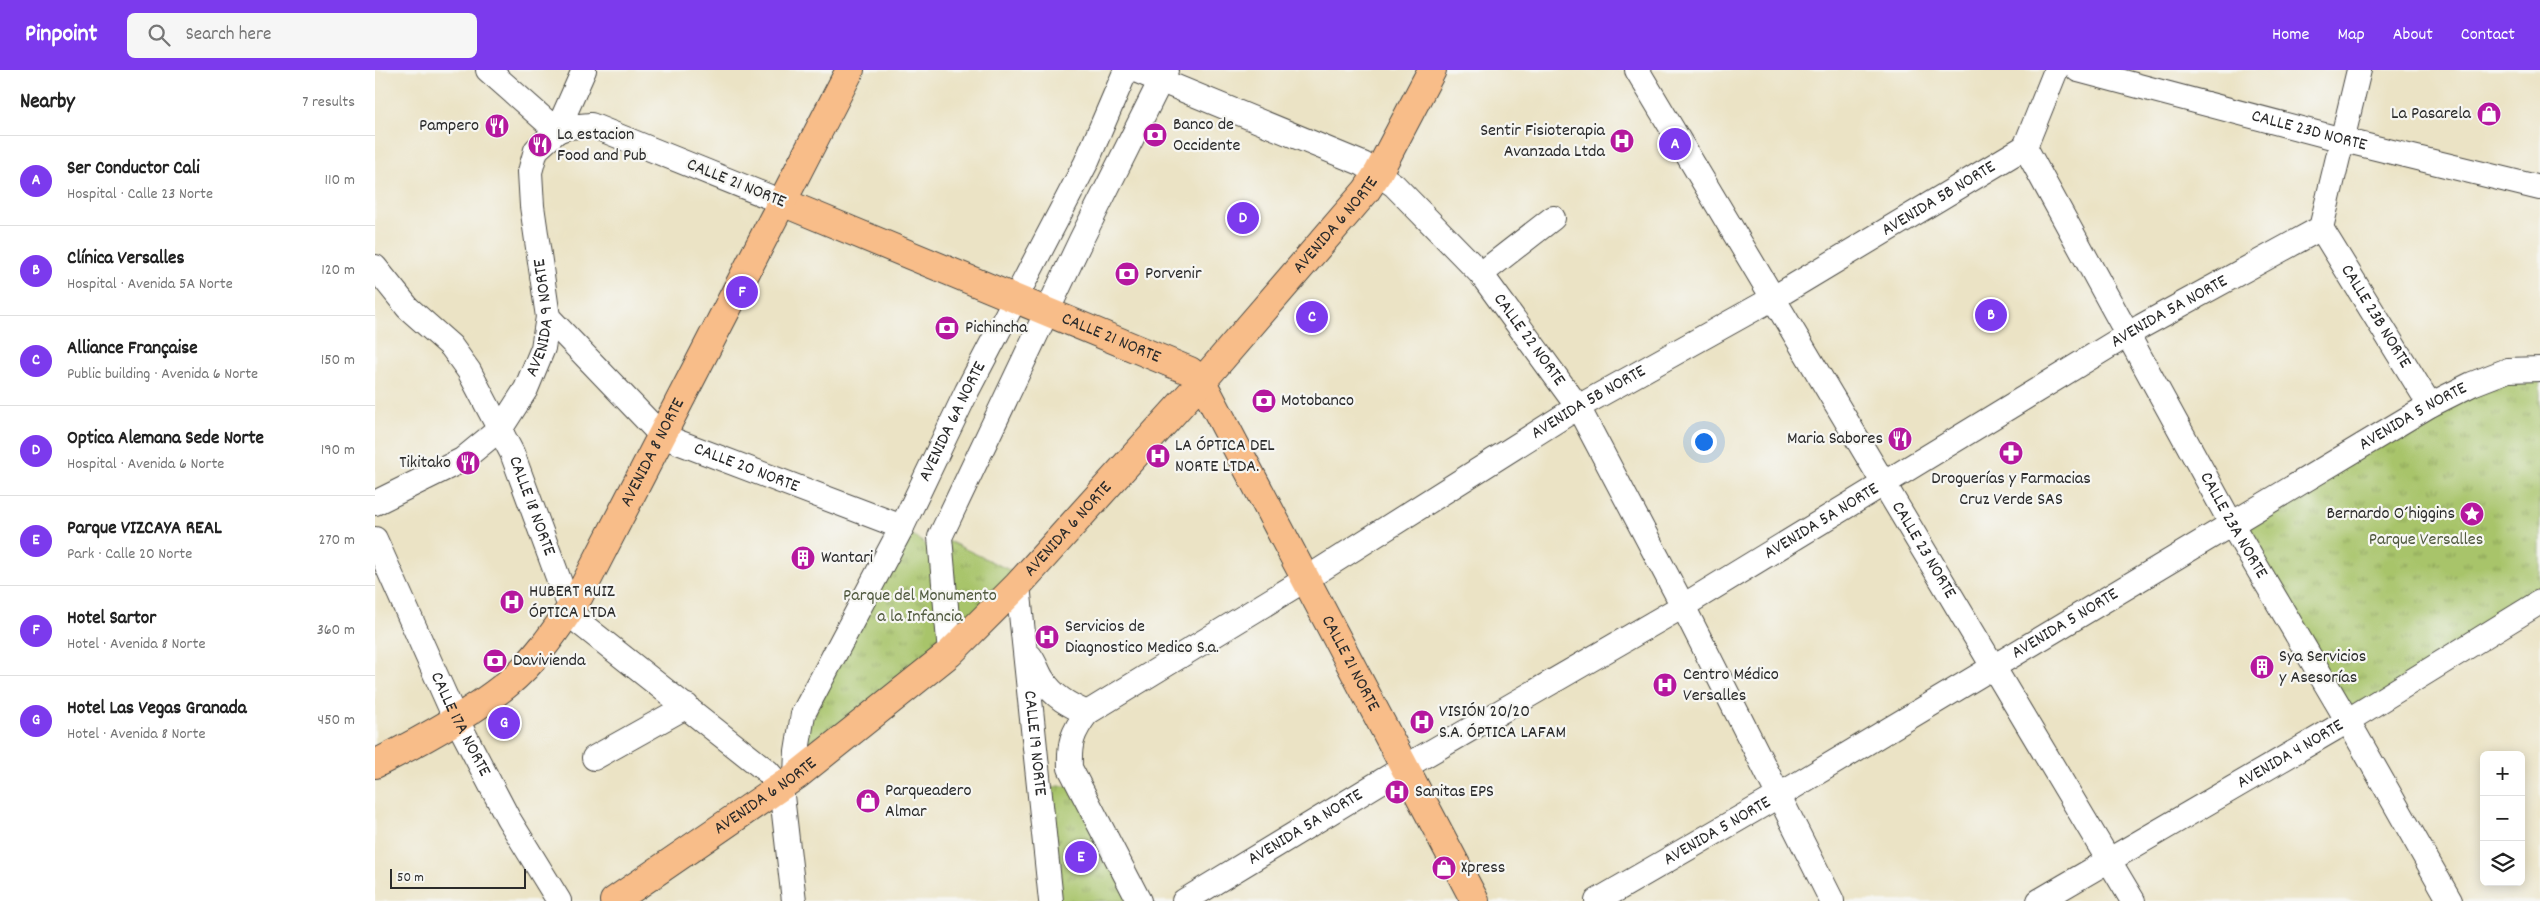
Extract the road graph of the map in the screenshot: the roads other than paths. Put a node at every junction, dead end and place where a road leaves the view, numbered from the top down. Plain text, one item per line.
1 (489, 70) edge
2 (585, 70) edge
3 (850, 70) edge
4 (1126, 70) edge
5 (1135, 70) edge
6 (1432, 70) edge
7 (1637, 70) edge
8 (2056, 70) edge
9 (2078, 70) edge
10 (2359, 70) edge
11 (1163, 76) edge
12 (557, 131) junction
13 (2343, 140) junction
14 (2025, 147) junction
15 (1378, 173) junction
16 (2540, 188) edge
17 (782, 202) junction
18 (1553, 218) dead end
19 (2321, 228) junction
20 (375, 267) edge
21 (1481, 274) junction
22 (1015, 298) junction
23 (1772, 299) junction
24 (1047, 312) junction
25 (547, 317) junction
26 (2128, 334) junction
27 (2540, 369) edge
28 (1202, 382) junction
29 (2430, 405) junction
30 (1578, 407) junction
31 (501, 428) junction
32 (662, 436) junction
33 (1883, 483) junction
34 (375, 503) edge
35 (2232, 525) junction
36 (901, 527) junction
37 (375, 539) edge
38 (1306, 580) junction
39 (1018, 585) junction
40 (2539, 605) edge
41 (1683, 606) junction
42 (571, 608) junction
43 (1025, 649) junction
44 (950, 653) junction
45 (1993, 667) junction
46 (687, 706) junction
47 (1087, 713) junction
48 (456, 718) junction
49 (2347, 720) junction
50 (594, 758) dead end
51 (375, 764) edge
52 (1405, 768) junction
53 (789, 781) junction
54 (1081, 791) junction
55 (1778, 796) junction
56 (1043, 814) junction
57 (2109, 861) junction
58 (559, 901) edge
59 (615, 901) edge
60 (793, 901) edge
61 (1051, 901) edge
62 (1139, 901) edge
63 (1184, 901) edge
64 (1475, 901) edge
65 (1597, 901) edge
66 (1832, 901) edge
67 (2039, 901) edge
68 (2133, 901) edge
69 (2450, 901) edge

1 - 12 street
2 - 12 street, AVENIDA 9 NORTE
3 - 17 main road, AVENIDA 8 NORTE
4 - 22 street, AVENIDA 6A NORTE
5 - 11 street, CALLE 22 NORTE
6 - 15 main road, AVENIDA 6 NORTE
7 - 23 street, CALLE 23 NORTE
8 - 14 street
9 - 13 street, CALLE 23D NORTE
10 - 13 street
11 - 15 street, CALLE 22 NORTE
11 - 24 street, AVENIDA 6A NORTE
12 - 17 street, CALLE 21 NORTE
12 - 25 street, AVENIDA 9 NORTE
13 - 16 street, CALLE 23D NORTE
13 - 19 street
14 - 23 street, AVENIDA 5B NORTE
14 - 26 street, CALLE 23A NORTE
15 - 21 street, CALLE 22 NORTE
15 - 28 main road, AVENIDA 6 NORTE
17 - 22 main road, CALLE 21 NORTE
17 - 32 main road, AVENIDA 8 NORTE
18 - 21 street
19 - 26 street, AVENIDA 5A NORTE
19 - 29 street, CALLE 23B NORTE
20 - 31 street, CALLE 18 NORTE
21 - 30 street, CALLE 22 NORTE
22 - 24 main road, CALLE 21 NORTE
22 - 36 street, AVENIDA 6A NORTE
23 - 30 street, AVENIDA 5B NORTE
23 - 33 street, CALLE 23 NORTE
24 - 28 main road, CALLE 21 NORTE
24 - 44 street, AVENIDA 6A NORTE
25 - 31 street, AVENIDA 9 NORTE
25 - 32 street, CALLE 20 NORTE
26 - 33 street, AVENIDA 5A NORTE
26 - 35 street, CALLE 23A NORTE
27 - 29 street, AVENIDA 5 NORTE
28 - 38 main road, CALLE 21 NORTE
28 - 39 main road, AVENIDA 6 NORTE
29 - 35 street, AVENIDA 5 NORTE
30 - 38 street, AVENIDA 5B NORTE
30 - 41 street, CALLE 22 NORTE
31 - 34 street, AVENIDA 9 NORTE
31 - 42 street, CALLE 18 NORTE
32 - 36 street, CALLE 20 NORTE
32 - 42 main road, AVENIDA 8 NORTE
33 - 41 street, AVENIDA 5A NORTE
33 - 45 street, CALLE 23 NORTE
35 - 45 street, AVENIDA 5 NORTE
35 - 49 street, CALLE 23A NORTE
36 - 53 street, AVENIDA 6A NORTE
37 - 48 street, CALLE 17A NORTE
38 - 47 street, AVENIDA 5B NORTE
38 - 52 main road, CALLE 21 NORTE
39 - 43 street, CALLE 19 NORTE
39 - 44 main road, AVENIDA 6 NORTE
40 - 49 street, AVENIDA 4 NORTE
41 - 52 street, AVENIDA 5A NORTE
41 - 55 street, CALLE 22 NORTE
42 - 46 street, CALLE 18 NORTE
42 - 48 main road, AVENIDA 8 NORTE
43 - 47 street
43 - 56 street, CALLE 19 NORTE
44 - 53 main road, AVENIDA 6 NORTE
45 - 55 street, AVENIDA 5 NORTE
45 - 57 street, CALLE 23 NORTE
46 - 50 street
46 - 53 street, CALLE 18 NORTE
47 - 54 street, AVENIDA 5B NORTE
48 - 51 main road, AVENIDA 8 NORTE
48 - 58 street, CALLE 17A NORTE
49 - 57 street, AVENIDA 4 NORTE
49 - 69 street, CALLE 23A NORTE
52 - 63 street, AVENIDA 5A NORTE
52 - 64 main road, CALLE 21 NORTE
53 - 59 main road, AVENIDA 6 NORTE
53 - 60 street
54 - 56 street
54 - 62 street
55 - 65 street, AVENIDA 5 NORTE
55 - 66 street, CALLE 22 NORTE
56 - 61 street, CALLE 19 NORTE
57 - 67 street, AVENIDA 4 NORTE
57 - 68 street, CALLE 23 NORTE

